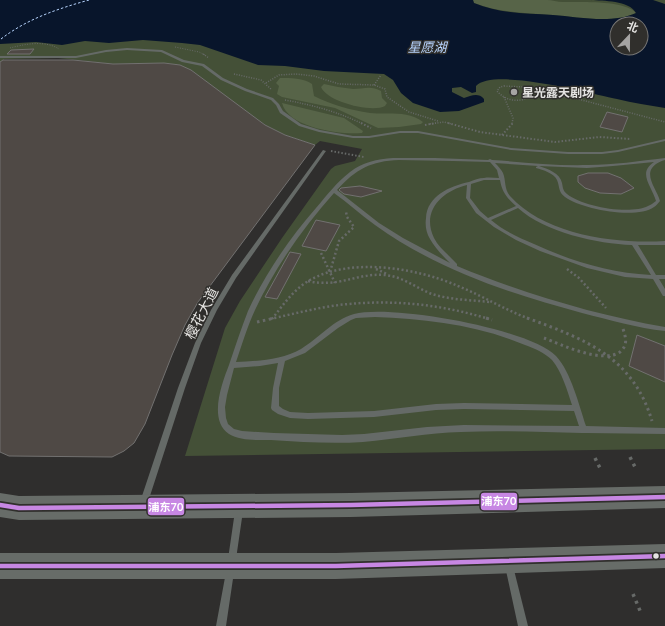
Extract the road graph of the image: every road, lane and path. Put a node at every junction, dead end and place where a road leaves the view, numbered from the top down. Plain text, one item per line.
1 (171, 47) dead end
2 (4, 50) dead end
3 (63, 51) dead end
4 (0, 57) edge
5 (211, 62) dead end
6 (227, 74) dead end
7 (381, 76) dead end
8 (266, 83) junction
9 (374, 85) junction
10 (527, 90) junction
11 (272, 93) dead end
12 (504, 97) junction
13 (284, 100) dead end
14 (444, 122) junction
15 (665, 122) edge
16 (419, 126) dead end
17 (375, 130) dead end
18 (502, 135) junction
19 (633, 139) dead end
20 (665, 140) edge
21 (324, 151) joint
22 (358, 155) dead end
23 (663, 159) edge
24 (490, 160) junction
25 (527, 164) junction
26 (501, 179) junction
27 (469, 183) junction
28 (334, 190) junction
29 (348, 202) junction
30 (519, 206) junction
31 (488, 220) junction
32 (665, 243) edge
33 (635, 245) junction
34 (321, 253) dead end
35 (564, 267) dead end
36 (374, 268) junction
37 (458, 268) junction
38 (330, 272) junction
39 (395, 277) junction
40 (654, 277) junction
41 (665, 277) edge
42 (307, 281) junction
43 (335, 283) junction
44 (665, 294) edge
45 (492, 302) junction
46 (272, 319) dead end
47 (615, 319) junction
48 (665, 330) edge
49 (282, 360) junction
50 (232, 365) junction
51 (576, 408) junction
52 (584, 430) junction
53 (654, 430) junction
54 (665, 431) edge
55 (630, 457) dead end
56 (595, 458) dead end
57 (635, 467) dead end
58 (600, 468) dead end
59 (665, 497) edge
60 (0, 505) edge
61 (240, 506) junction
62 (142, 507) junction
63 (665, 556) edge
64 (508, 561) junction
65 (0, 566) edge
66 (231, 566) junction
67 (633, 594) dead end
68 (641, 614) dead end
69 (221, 626) edge
70 (522, 626) edge

1 - 5 path
2 - 3 path
4 - 20 lane
6 - 8 path
7 - 9 path
8 - 9 path
8 - 11 path
9 - 14 path
10 - 12 path
10 - 12 path
10 - 15 path
12 - 18 path
13 - 17 path
14 - 16 path
14 - 18 path
18 - 19 path
21 - 22 path
21 - 62 lane, 樱花大道
23 - 25 lane
23 - 25 lane
24 - 25 lane
24 - 26 lane
24 - 28 lane
26 - 27 lane
26 - 30 lane
27 - 31 lane
27 - 37 lane
28 - 29 lane
28 - 50 lane
29 - 37 lane
29 - 38 path
30 - 31 lane
30 - 33 lane
31 - 40 lane
32 - 33 lane
33 - 40 lane
34 - 38 path
35 - 47 path
36 - 38 path
36 - 39 path
36 - 45 path
37 - 47 lane
38 - 42 path
38 - 43 path
39 - 43 path
39 - 45 path
40 - 41 lane
40 - 44 lane
42 - 43 path
42 - 46 path
45 - 53 path
47 - 48 lane
49 - 50 lane
49 - 51 lane
49 - 51 lane
50 - 52 lane
51 - 52 lane
52 - 53 lane
53 - 54 lane
55 - 57 path
56 - 58 path
59 - 61 street
60 - 62 street
61 - 62 street
61 - 66 lane
63 - 64 street
64 - 66 street
64 - 70 lane
65 - 66 street
66 - 69 lane
67 - 68 path

